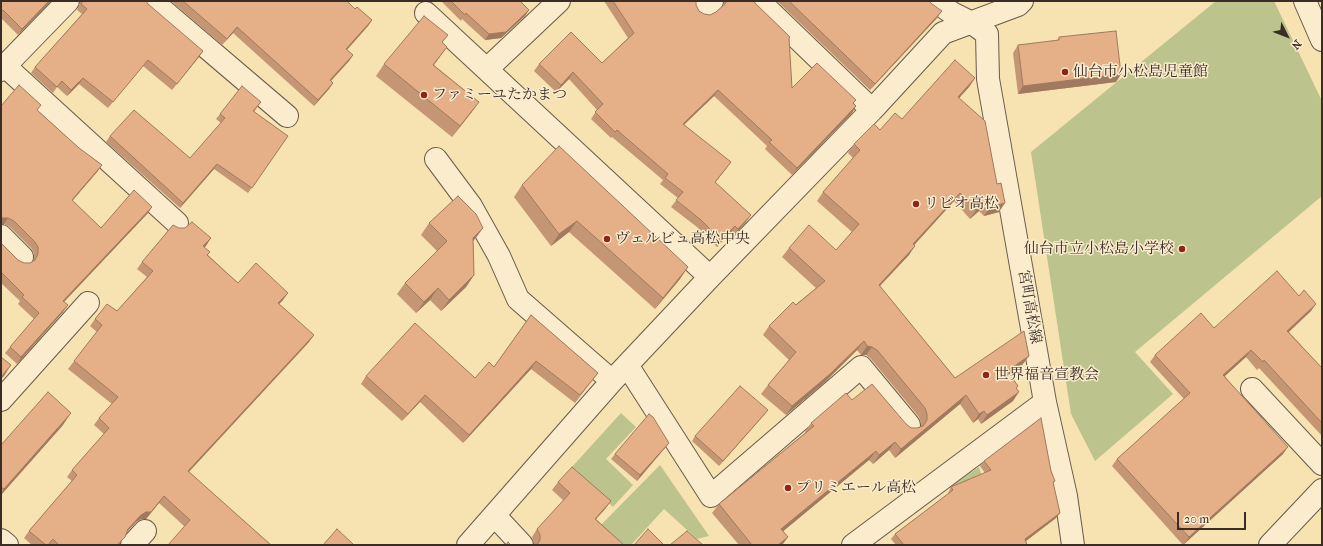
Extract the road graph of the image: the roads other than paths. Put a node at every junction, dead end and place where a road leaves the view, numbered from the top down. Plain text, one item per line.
1 (68, 1) edge
2 (152, 1) edge
3 (559, 1) edge
4 (760, 1) edge
5 (935, 1) edge
6 (1022, 1) edge
7 (1305, 1) edge
8 (426, 13) dead end
9 (972, 23) junction
10 (1322, 40) edge
11 (3, 68) edge
12 (486, 69) junction
13 (872, 110) junction
14 (287, 116) dead end
15 (436, 159) dead end
16 (177, 223) dead end
17 (1, 236) edge
18 (22, 257) dead end
19 (710, 277) junction
20 (88, 303) dead end
21 (627, 365) junction
22 (612, 381) junction
23 (1252, 389) dead end
24 (1, 400) edge
25 (1045, 402) junction
26 (909, 425) edge
27 (1322, 464) edge
28 (1322, 490) edge
29 (495, 516) junction
30 (1, 540) edge
31 (7, 545) edge
32 (468, 545) edge
33 (522, 545) edge
34 (853, 545) edge
35 (1073, 545) edge
36 (1270, 545) edge

1 - 11 street
2 - 14 street
3 - 12 street
4 - 13 street
5 - 9 street, 宮町高松線
6 - 9 street
7 - 10 street
8 - 12 street
9 - 13 street
9 - 25 street, 宮町高松線
11 - 16 street
12 - 19 street
13 - 19 street
15 - 22 street
17 - 18 street
19 - 21 street
20 - 24 street
21 - 22 street
21 - 26 street
22 - 29 street
23 - 27 street
25 - 34 street
25 - 35 street, 宮町高松線
28 - 36 street
29 - 32 street
29 - 33 street
30 - 31 street

